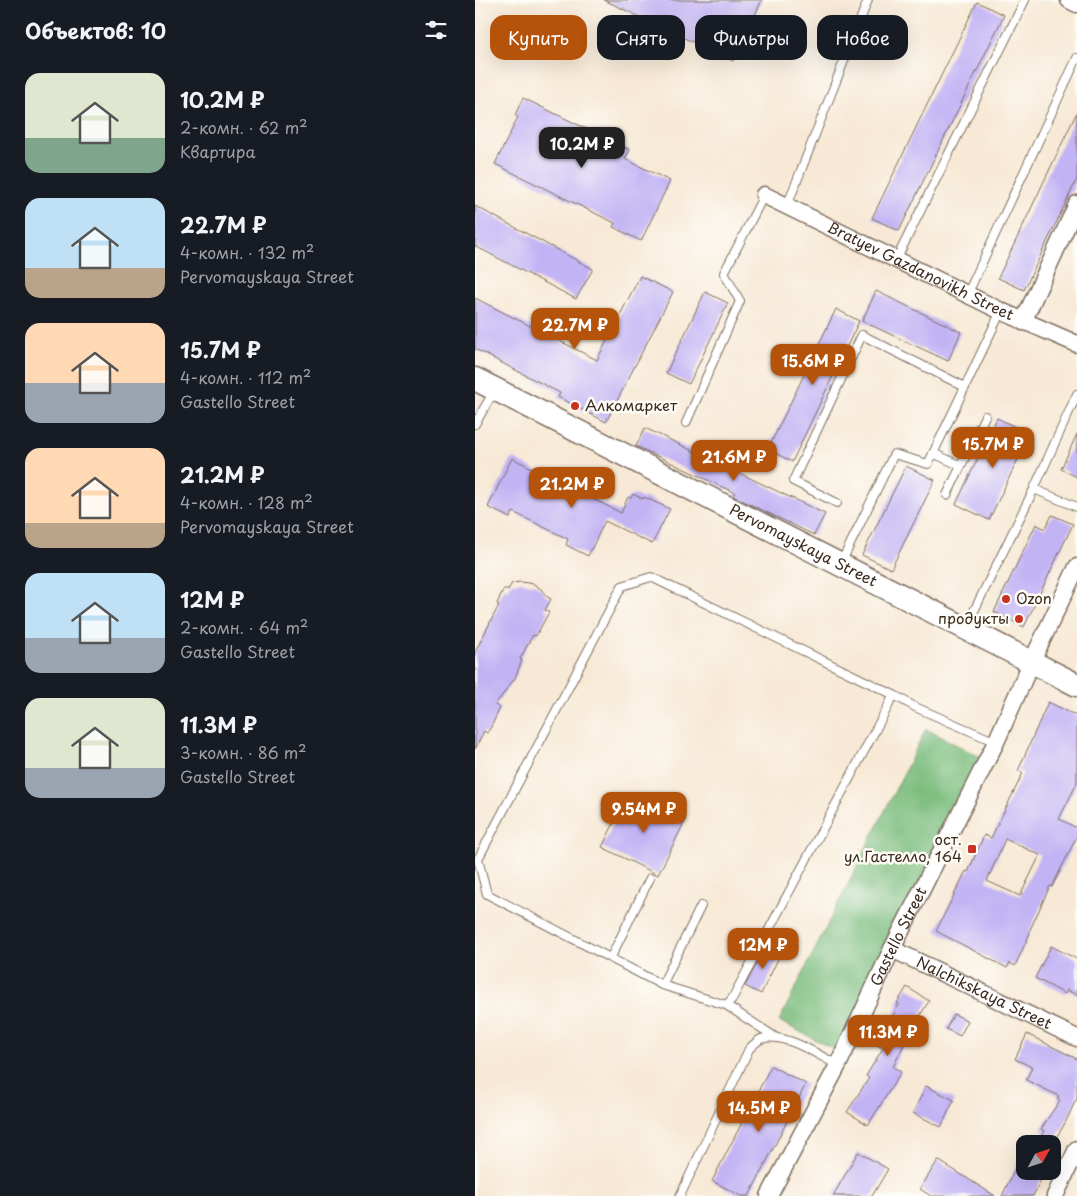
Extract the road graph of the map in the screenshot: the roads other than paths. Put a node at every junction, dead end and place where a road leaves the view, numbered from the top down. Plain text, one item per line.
1 (868, 0) edge
2 (1025, 0) edge
3 (1069, 0) edge
4 (1077, 4) edge
5 (1077, 58) edge
6 (763, 195) joint
7 (1077, 204) edge
8 (787, 206) junction
9 (896, 260) junction
10 (967, 295) junction
11 (1001, 311) junction
12 (1023, 322) junction
13 (1077, 344) edge
14 (485, 384) edge
15 (965, 386) junction
16 (1077, 394) edge
17 (985, 416) dead end
18 (685, 423) dead end
19 (475, 424) edge
20 (933, 453) junction
21 (961, 466) junction
22 (1033, 490) junction
23 (947, 495) dead end
24 (837, 503) dead end
25 (1077, 507) edge
26 (840, 565) junction
27 (1077, 567) edge
28 (974, 611) dead end
29 (1031, 663) junction
30 (1077, 686) edge
31 (894, 695) junction
32 (996, 742) junction
33 (650, 878) dead end
34 (701, 906) dead end
35 (892, 949) junction
36 (611, 957) junction
37 (662, 985) junction
38 (726, 1005) junction
39 (775, 1037) junction
40 (1077, 1038) edge
41 (838, 1065) junction
42 (1077, 1148) edge
43 (680, 1196) edge
44 (769, 1196) edge
45 (1055, 1196) edge

1 - 8 lane
2 - 9 lane
3 - 4 street
5 - 10 lane
6 - 8 street, Bratyev Gazdanovikh Street
6 - 18 lane
7 - 12 street
8 - 9 street, Bratyev Gazdanovikh Street
9 - 10 street, Bratyev Gazdanovikh Street
10 - 11 street, Bratyev Gazdanovikh Street
11 - 12 street, Bratyev Gazdanovikh Street
11 - 15 lane
12 - 13 street, Bratyev Gazdanovikh Street
14 - 19 lane
14 - 26 street, Pervomayskaya Street
15 - 20 lane
15 - 24 lane
16 - 22 lane
17 - 21 lane
20 - 21 lane
20 - 26 lane
21 - 23 lane
22 - 25 lane
22 - 28 lane
26 - 29 street, Pervomayskaya Street
27 - 29 street, Gastello Street
29 - 30 street, Pervomayskaya Street
29 - 32 street, Gastello Street
31 - 32 lane
31 - 36 lane
31 - 38 lane
32 - 35 street, Gastello Street
33 - 36 lane
34 - 37 lane
35 - 40 street, Nalchikskaya Street
35 - 41 street, Gastello Street
36 - 37 lane
37 - 38 lane
38 - 39 lane
39 - 41 lane
39 - 43 lane
41 - 44 street, Gastello Street
42 - 45 street

